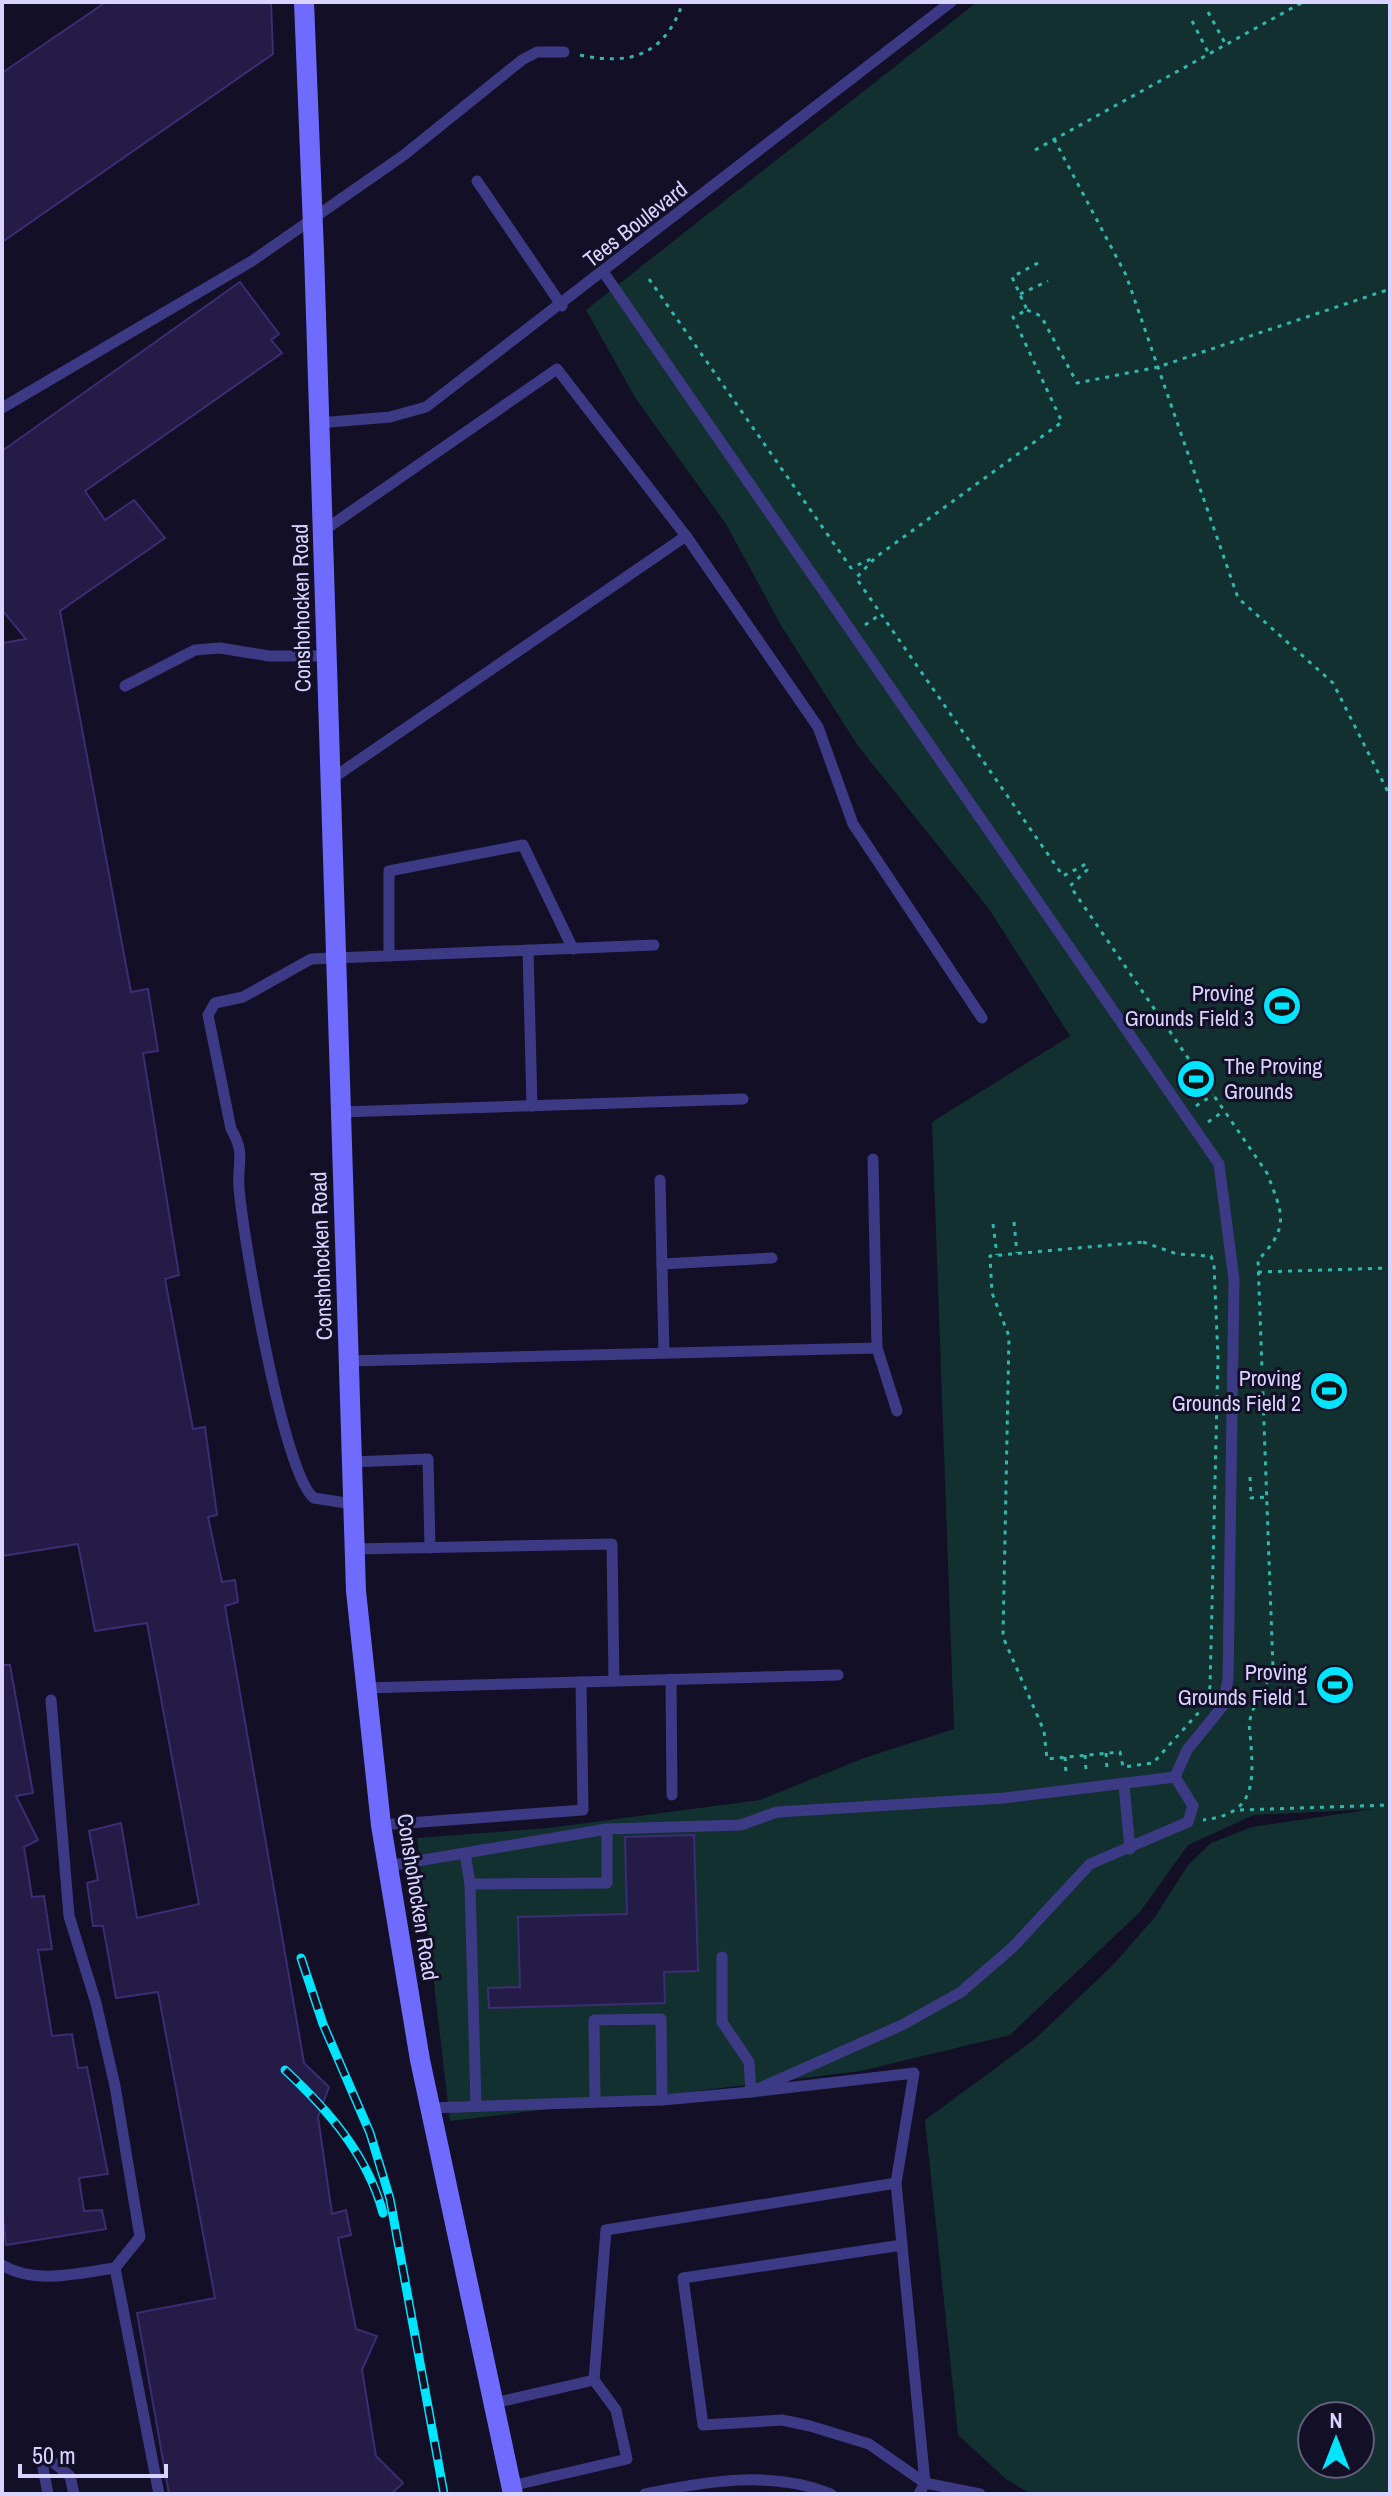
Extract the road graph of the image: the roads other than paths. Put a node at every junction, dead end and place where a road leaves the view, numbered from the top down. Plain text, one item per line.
1 (304, 2) edge
2 (951, 2) edge
3 (564, 52) road end
4 (477, 181) dead end
5 (604, 273) junction
6 (562, 306) junction
7 (2, 408) edge
8 (319, 423) junction
9 (323, 531) junction
10 (686, 536) junction
11 (325, 656) junction
12 (125, 686) dead end
13 (330, 780) junction
14 (654, 945) dead end
15 (573, 949) junction
16 (528, 950) junction
17 (389, 956) junction
18 (336, 958) junction
19 (982, 1018) dead end
20 (743, 1099) dead end
21 (532, 1106) junction
22 (341, 1112) junction
23 (873, 1159) dead end
24 (660, 1180) dead end
25 (772, 1258) dead end
26 (662, 1264) junction
27 (877, 1348) junction
28 (664, 1353) junction
29 (348, 1361) junction
30 (897, 1411) dead end
31 (352, 1462) junction
32 (353, 1504) junction
33 (430, 1548) junction
34 (354, 1549) junction
35 (838, 1675) dead end
36 (671, 1679) junction
37 (614, 1681) junction
38 (581, 1682) junction
39 (366, 1688) junction
40 (51, 1700) dead end
41 (1175, 1777) junction
42 (1124, 1785) junction
43 (672, 1795) dead end
44 (381, 1825) junction
45 (607, 1829) junction
46 (1130, 1849) junction
47 (465, 1853) junction
48 (388, 1866) junction
49 (470, 1884) junction
50 (722, 1957) dead end
51 (751, 2092) junction
52 (662, 2100) junction
53 (595, 2102) junction
54 (476, 2106) junction
55 (430, 2108) junction
56 (896, 2183) junction
57 (902, 2245) junction
58 (2, 2265) edge
59 (115, 2268) junction
60 (594, 2380) junction
61 (494, 2403) junction
62 (922, 2489) edge
63 (512, 2490) edge
64 (48, 2494) edge
65 (74, 2494) edge
66 (159, 2494) edge
67 (645, 2494) edge
68 (831, 2494) edge
69 (980, 2494) edge

1 - 8 main road, Conshohocken Road, bridge
2 - 5 lane, Tees Boulevard
3 - 7 lane
4 - 6 lane
5 - 6 lane, Tees Boulevard
5 - 41 lane
6 - 8 lane, Tees Boulevard
8 - 9 main road, Conshohocken Road
9 - 10 lane
9 - 11 main road, Conshohocken Road
10 - 13 lane
10 - 19 lane
11 - 12 lane
11 - 13 main road, Conshohocken Road
13 - 18 main road, Conshohocken Road
14 - 15 lane
15 - 16 lane
15 - 17 lane
16 - 17 lane
16 - 21 lane
17 - 18 lane
18 - 22 main road, Conshohocken Road
18 - 32 lane
20 - 21 lane
21 - 22 lane
22 - 29 main road, Conshohocken Road
23 - 27 lane
24 - 26 lane
25 - 26 lane
26 - 28 lane
27 - 28 lane
27 - 30 lane
28 - 29 lane
29 - 31 main road, Conshohocken Road
31 - 32 main road, Conshohocken Road
31 - 33 lane
32 - 34 main road, Conshohocken Road
33 - 34 lane
33 - 37 lane
34 - 39 main road, Conshohocken Road
35 - 36 lane
36 - 37 lane
36 - 43 lane
37 - 38 lane
38 - 39 lane
38 - 44 lane
39 - 44 main road, Conshohocken Road
40 - 59 lane
41 - 42 lane
41 - 46 lane
42 - 45 lane
42 - 46 lane
44 - 48 main road, Conshohocken Road
45 - 47 lane
45 - 49 lane
46 - 51 lane
47 - 48 lane
47 - 49 lane
48 - 55 main road, Conshohocken Road
49 - 54 lane
50 - 51 lane
51 - 52 lane
51 - 56 lane
52 - 53 lane
52 - 53 lane
53 - 54 lane
54 - 55 lane
55 - 61 main road, Conshohocken Road
56 - 57 lane
56 - 60 lane
57 - 62 lane
57 - 62 lane
58 - 59 lane
59 - 66 lane
60 - 61 lane
60 - 63 lane
61 - 63 main road, Conshohocken Road
62 - 69 lane
64 - 65 lane
67 - 68 lane

